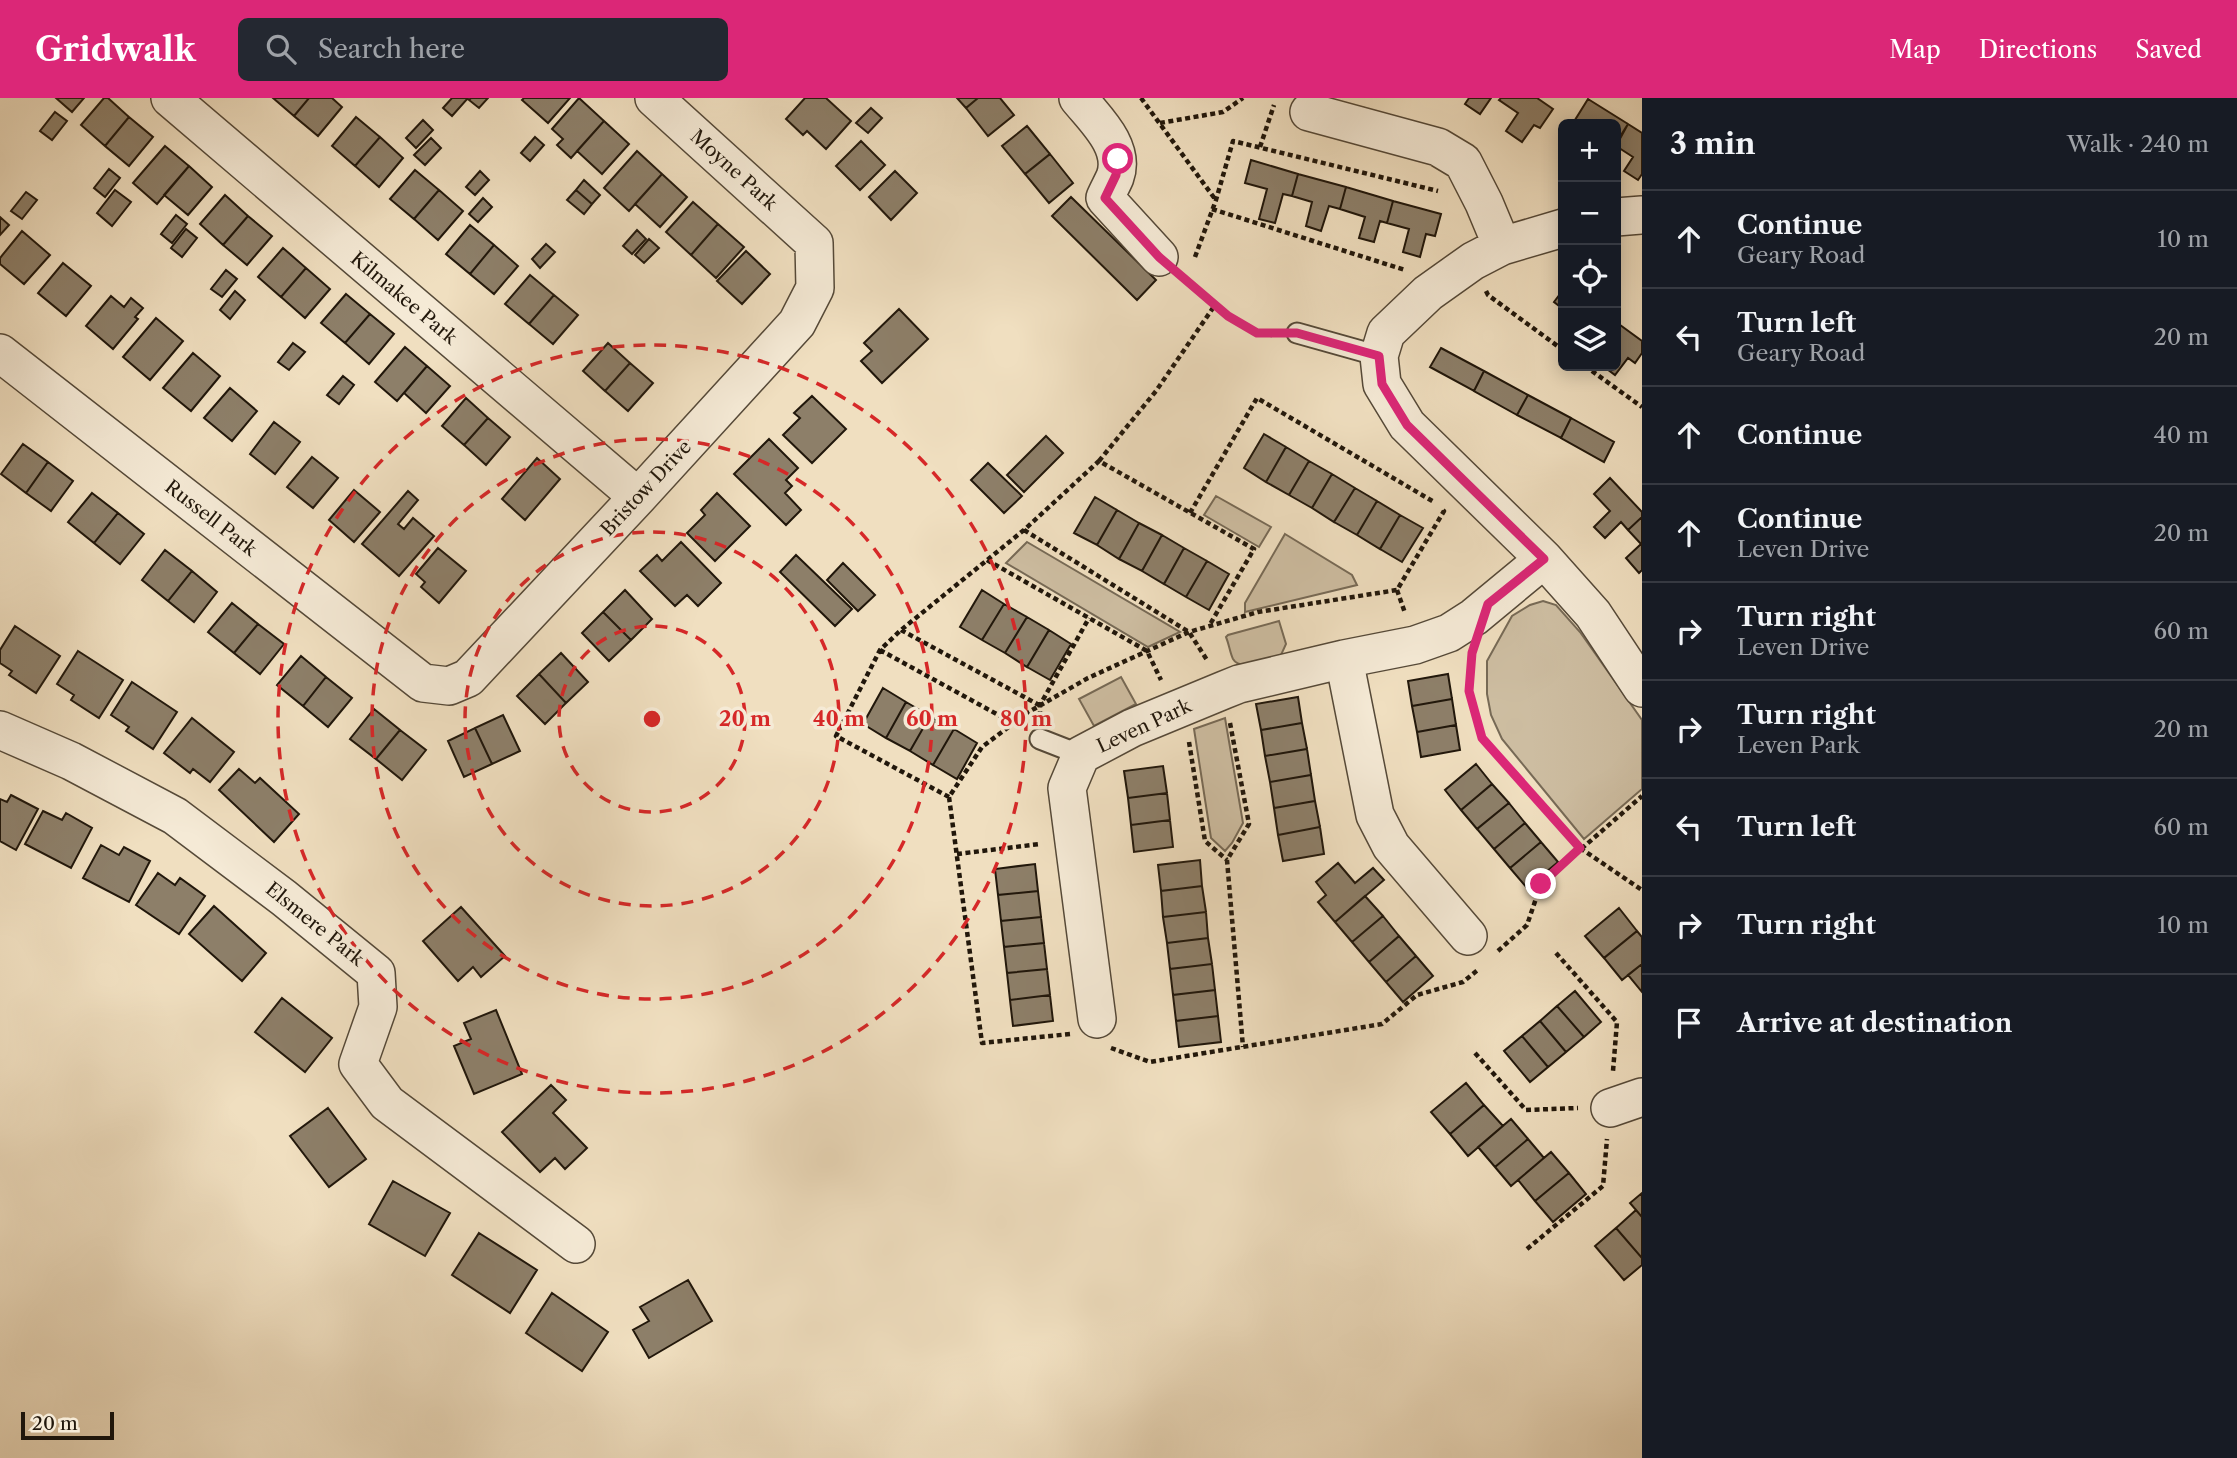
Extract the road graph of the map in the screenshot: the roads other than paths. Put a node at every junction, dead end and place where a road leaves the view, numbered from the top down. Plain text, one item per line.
1 (170, 98) edge
2 (654, 98) edge
3 (1078, 98) edge
4 (1293, 105) edge
5 (1642, 215) edge
6 (1621, 217) edge
7 (1558, 230) edge
8 (814, 243) joint
9 (1488, 254) junction
10 (1173, 269) road end
11 (1297, 333) road end
12 (1383, 344) junction
13 (0, 353) edge
14 (638, 497) junction
15 (1544, 559) junction
16 (1344, 659) junction
17 (423, 683) joint
18 (1642, 688) edge
19 (0, 730) edge
20 (1040, 739) road end
21 (1081, 755) junction
22 (1480, 954) road end
23 (1094, 1034) road end
24 (576, 1244) dead end

1 - 14 street, Kilmakee Park
2 - 8 street, Moyne Park
3 - 10 street
4 - 9 street
5 - 6 street
7 - 9 street
8 - 14 street, Bristow Drive
9 - 12 street
11 - 12 lane
12 - 15 street
13 - 17 street, Russell Park
14 - 17 street, Bristow Drive
15 - 16 street, Leven Park
15 - 18 street
16 - 21 street, Leven Park
16 - 22 street
19 - 24 street, Elsmere Park
20 - 21 lane
21 - 23 street, Leven Park

